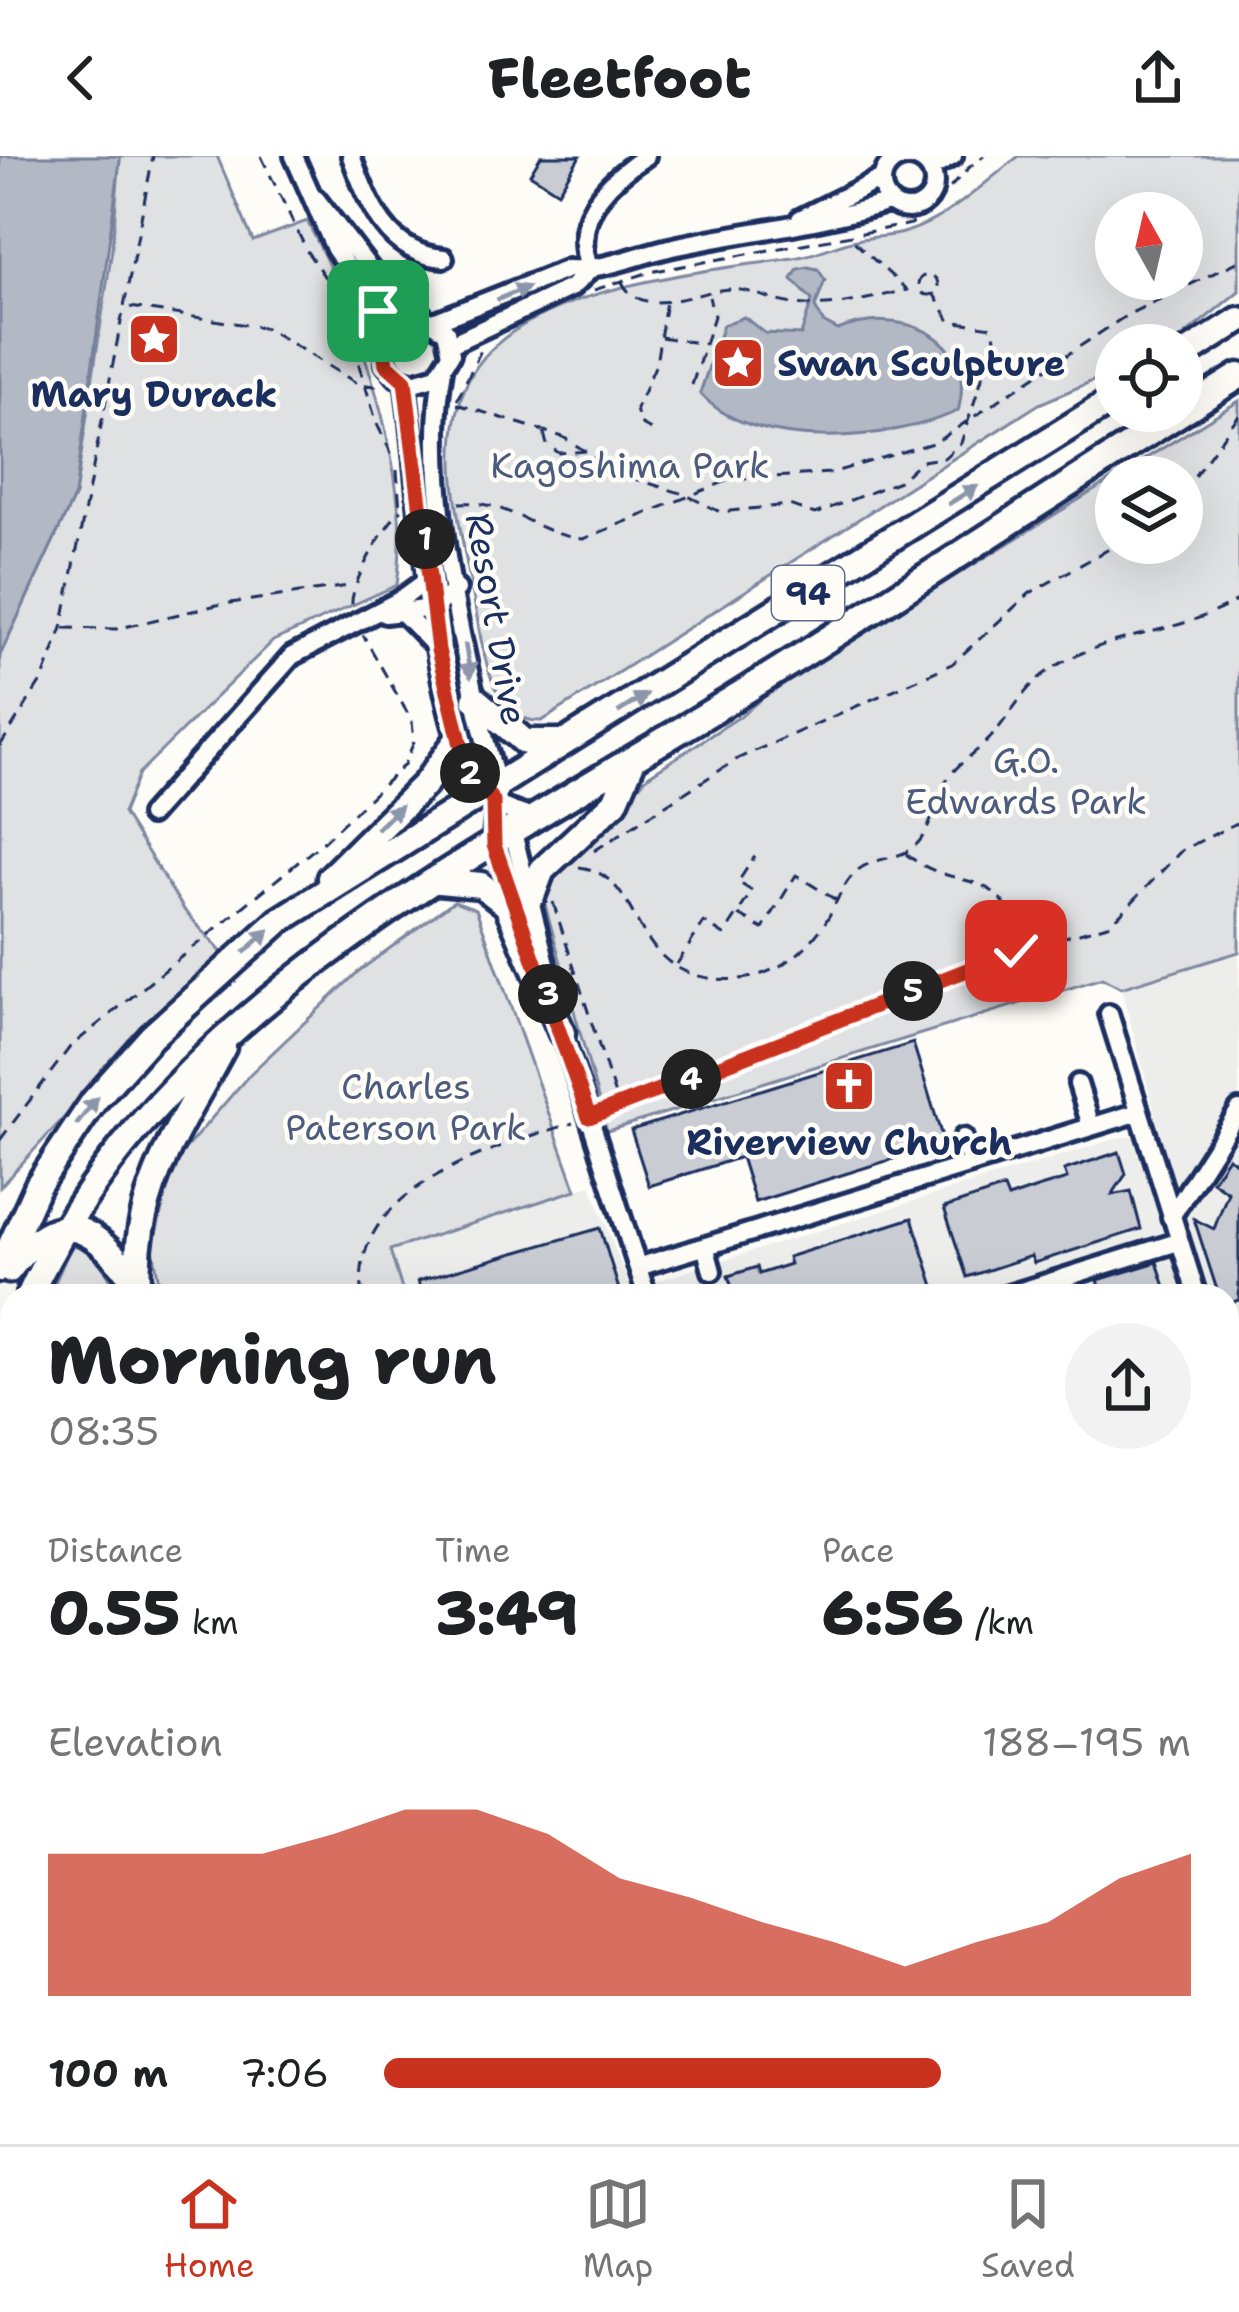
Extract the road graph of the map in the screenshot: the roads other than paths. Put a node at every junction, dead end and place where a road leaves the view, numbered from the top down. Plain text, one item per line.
1 (294, 156) edge
2 (351, 156) edge
3 (952, 156) edge
4 (897, 157) edge
5 (640, 158) edge
6 (930, 169) junction
7 (881, 178) junction
8 (316, 199) junction
9 (889, 202) junction
10 (782, 227) junction
11 (435, 257) road end
12 (590, 270) junction
13 (430, 318) junction
14 (1239, 320) edge
15 (1203, 343) edge
16 (451, 344) junction
17 (383, 347) junction
18 (443, 370) junction
19 (1239, 376) edge
20 (405, 381) junction
21 (1095, 411) edge
22 (429, 579) junction
23 (457, 589) junction
24 (433, 608) junction
25 (402, 612) junction
26 (364, 617) junction
27 (438, 650) junction
28 (475, 699) junction
29 (458, 739) junction
30 (573, 740) junction
31 (634, 758) junction
32 (496, 799) junction
33 (150, 815) dead end
34 (537, 819) junction
35 (494, 843) junction
36 (439, 880) junction
37 (316, 893) junction
38 (543, 894) junction
39 (1109, 1014) dead end
40 (233, 1029) junction
41 (562, 1033) junction
42 (1078, 1084) dead end
43 (1239, 1110) edge
44 (1136, 1113) junction
45 (1091, 1126) junction
46 (963, 1138) dead end
47 (971, 1163) junction
48 (25, 1210) junction
49 (1171, 1217) junction
50 (61, 1227) junction
51 (1178, 1242) junction
52 (705, 1246) junction
53 (0, 1255) edge
54 (638, 1267) junction
55 (0, 1269) edge
56 (712, 1271) dead end
57 (0, 1283) edge
58 (35, 1284) edge
59 (134, 1284) edge
60 (139, 1284) edge
61 (643, 1284) edge
62 (1043, 1284) edge
63 (1193, 1284) edge

1 - 8 street
2 - 11 street
3 - 6 street
4 - 6 street
4 - 7 street
5 - 12 street
6 - 9 street
7 - 9 street
7 - 10 street
8 - 13 street
8 - 17 street
9 - 10 street
10 - 12 street
13 -> 12 street
12 - 16 street
13 - 16 street
13 - 17 street
14 - 15 highway
16 - 18 street
17 - 20 street
18 - 20 street
18 - 23 street, Resort Drive
19 - 31 highway, 94
20 - 22 street, Resort Drive
30 -> 21 highway, 94
22 - 24 street, Resort Drive
22 - 26 street
23 - 24 street
23 -> 28 street, Resort Drive
24 - 25 street
24 - 27 street, Resort Drive
25 - 26 street
25 - 27 street
26 - 33 street
27 - 29 street, Resort Drive
28 - 30 highway
28 - 32 street, Resort Drive
29 - 32 street, Resort Drive
37 -> 29 highway
30 - 32 highway, 94
31 - 34 highway, 94
31 - 38 highway
32 - 34 street
32 - 35 street
32 - 37 highway, 94
34 - 35 highway, 94
35 - 36 highway, 94
35 - 38 street
35 - 41 street
36 - 40 highway, 94
36 - 41 highway
48 -> 37 highway, 94
38 - 41 street
39 - 44 street
40 - 50 highway, 94
40 - 60 highway
41 - 54 street
42 - 45 street
43 - 49 street
44 - 45 street
44 - 49 street
45 - 47 street
46 - 47 street
47 - 52 street
48 - 53 highway
48 - 55 highway, 94
49 - 51 street
50 - 57 highway
50 - 58 highway, 94
50 - 59 highway
51 - 62 street
51 - 63 street
52 - 54 street
52 - 56 street
54 - 61 street

